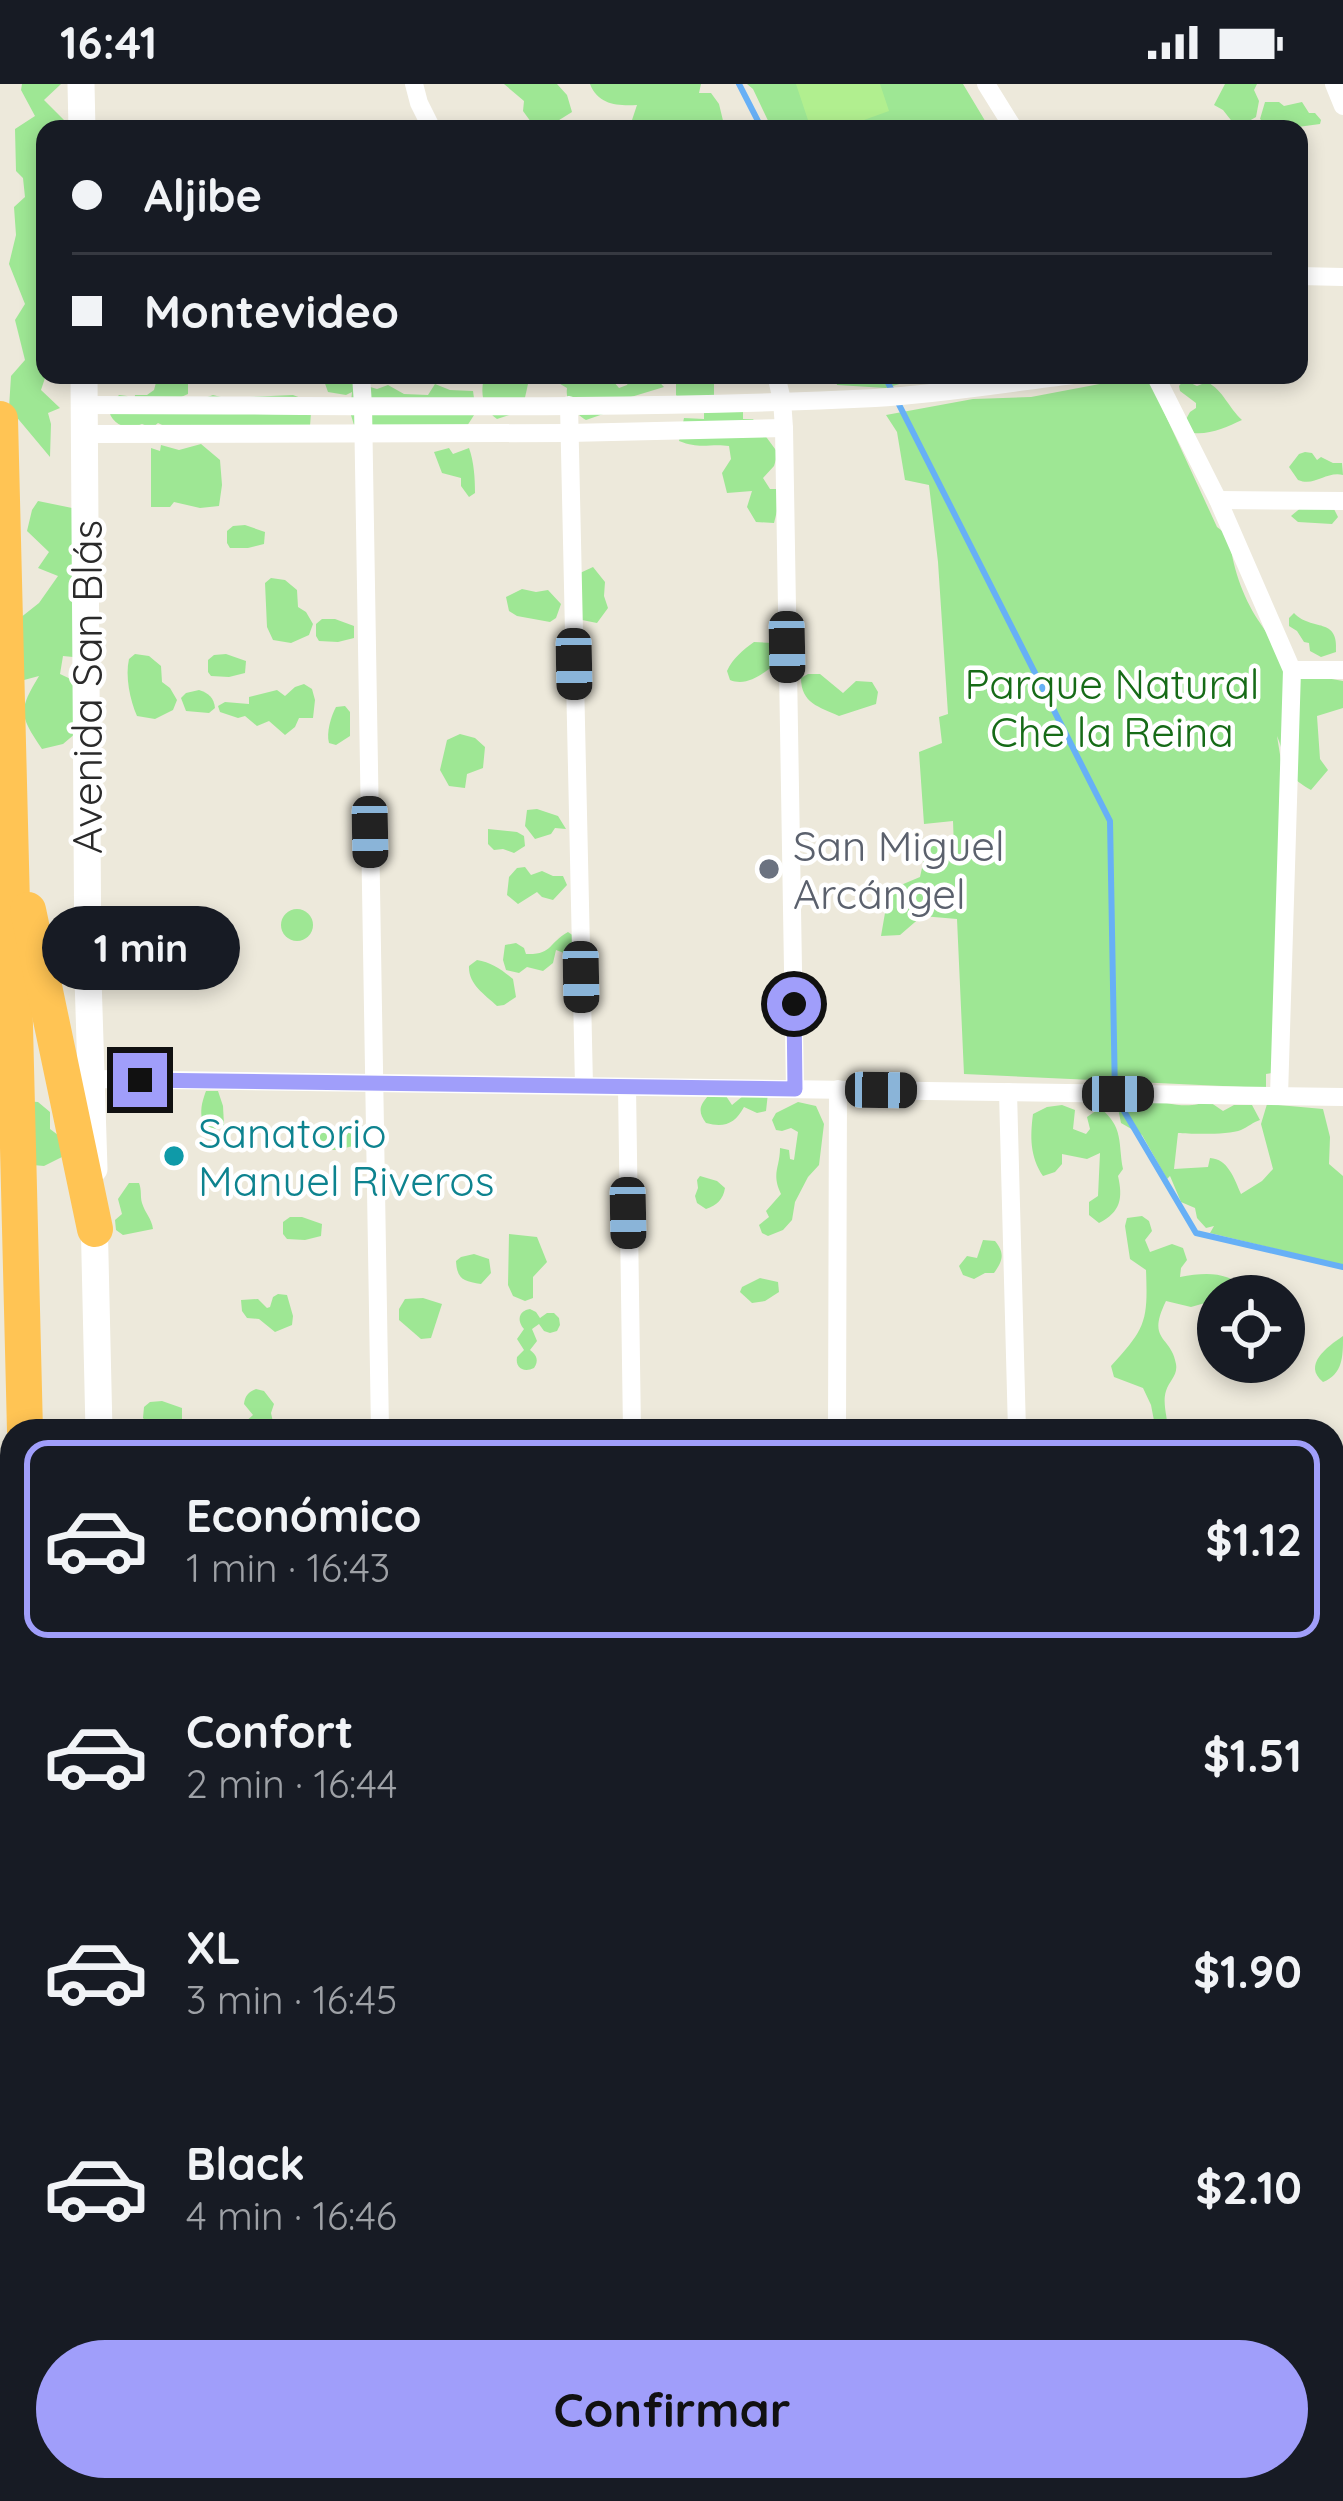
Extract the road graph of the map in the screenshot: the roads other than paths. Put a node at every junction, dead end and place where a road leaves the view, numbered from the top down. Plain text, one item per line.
1 (81, 84) edge
2 (414, 84) edge
3 (986, 84) edge
4 (1334, 84) edge
5 (1343, 106) edge
6 (82, 120) edge
7 (428, 120) edge
8 (1008, 120) edge
9 (1308, 276) edge
10 (1343, 278) edge
11 (84, 384) edge
12 (362, 384) edge
13 (778, 384) edge
14 (999, 384) edge
15 (1160, 384) edge
16 (782, 400) junction
17 (84, 405) junction
18 (363, 405) junction
19 (569, 405) junction
20 (0, 419) edge
21 (784, 428) junction
22 (364, 433) junction
23 (569, 433) junction
24 (84, 434) junction
25 (1218, 500) junction
26 (1343, 501) edge
27 (1292, 670) junction
28 (1343, 670) edge
29 (10, 820) junction
30 (93, 1079) junction
31 (375, 1083) junction
32 (584, 1086) junction
33 (627, 1087) junction
34 (795, 1089) junction
35 (838, 1090) junction
36 (1008, 1092) junction
37 (1279, 1096) junction
38 (1343, 1096) edge
39 (94, 1229) junction
40 (25, 1419) edge
41 (99, 1419) edge
42 (380, 1419) edge
43 (632, 1419) edge
44 (837, 1419) edge
45 (1016, 1419) edge

1 - 6 street
2 - 7 street
3 - 8 street
4 - 5 street
9 - 10 street
11 - 17 street, Avenida San Blás
12 - 18 street
13 - 16 street
14 - 16 street
15 - 25 street
16 - 19 street
16 - 21 street
17 - 18 street
17 - 24 street, Avenida San Blás
18 - 19 street
18 - 22 street
19 - 23 street
20 - 29 highway
21 - 23 street
21 - 34 street
22 - 23 street
22 - 24 street
22 - 31 street
23 - 32 street
24 - 30 street, Avenida San Blás
25 - 26 street
25 - 27 street
27 - 28 street
27 - 37 street
29 - 39 highway
29 - 40 highway
30 - 31 street
30 - 39 street, Avenida San Blás
31 - 32 street
31 - 42 street
32 - 33 street
33 - 34 street
33 - 43 street
34 - 35 street
35 - 36 street
35 - 44 street
36 - 37 street
36 - 45 street
37 - 38 street
39 - 41 street, Avenida San Blás

